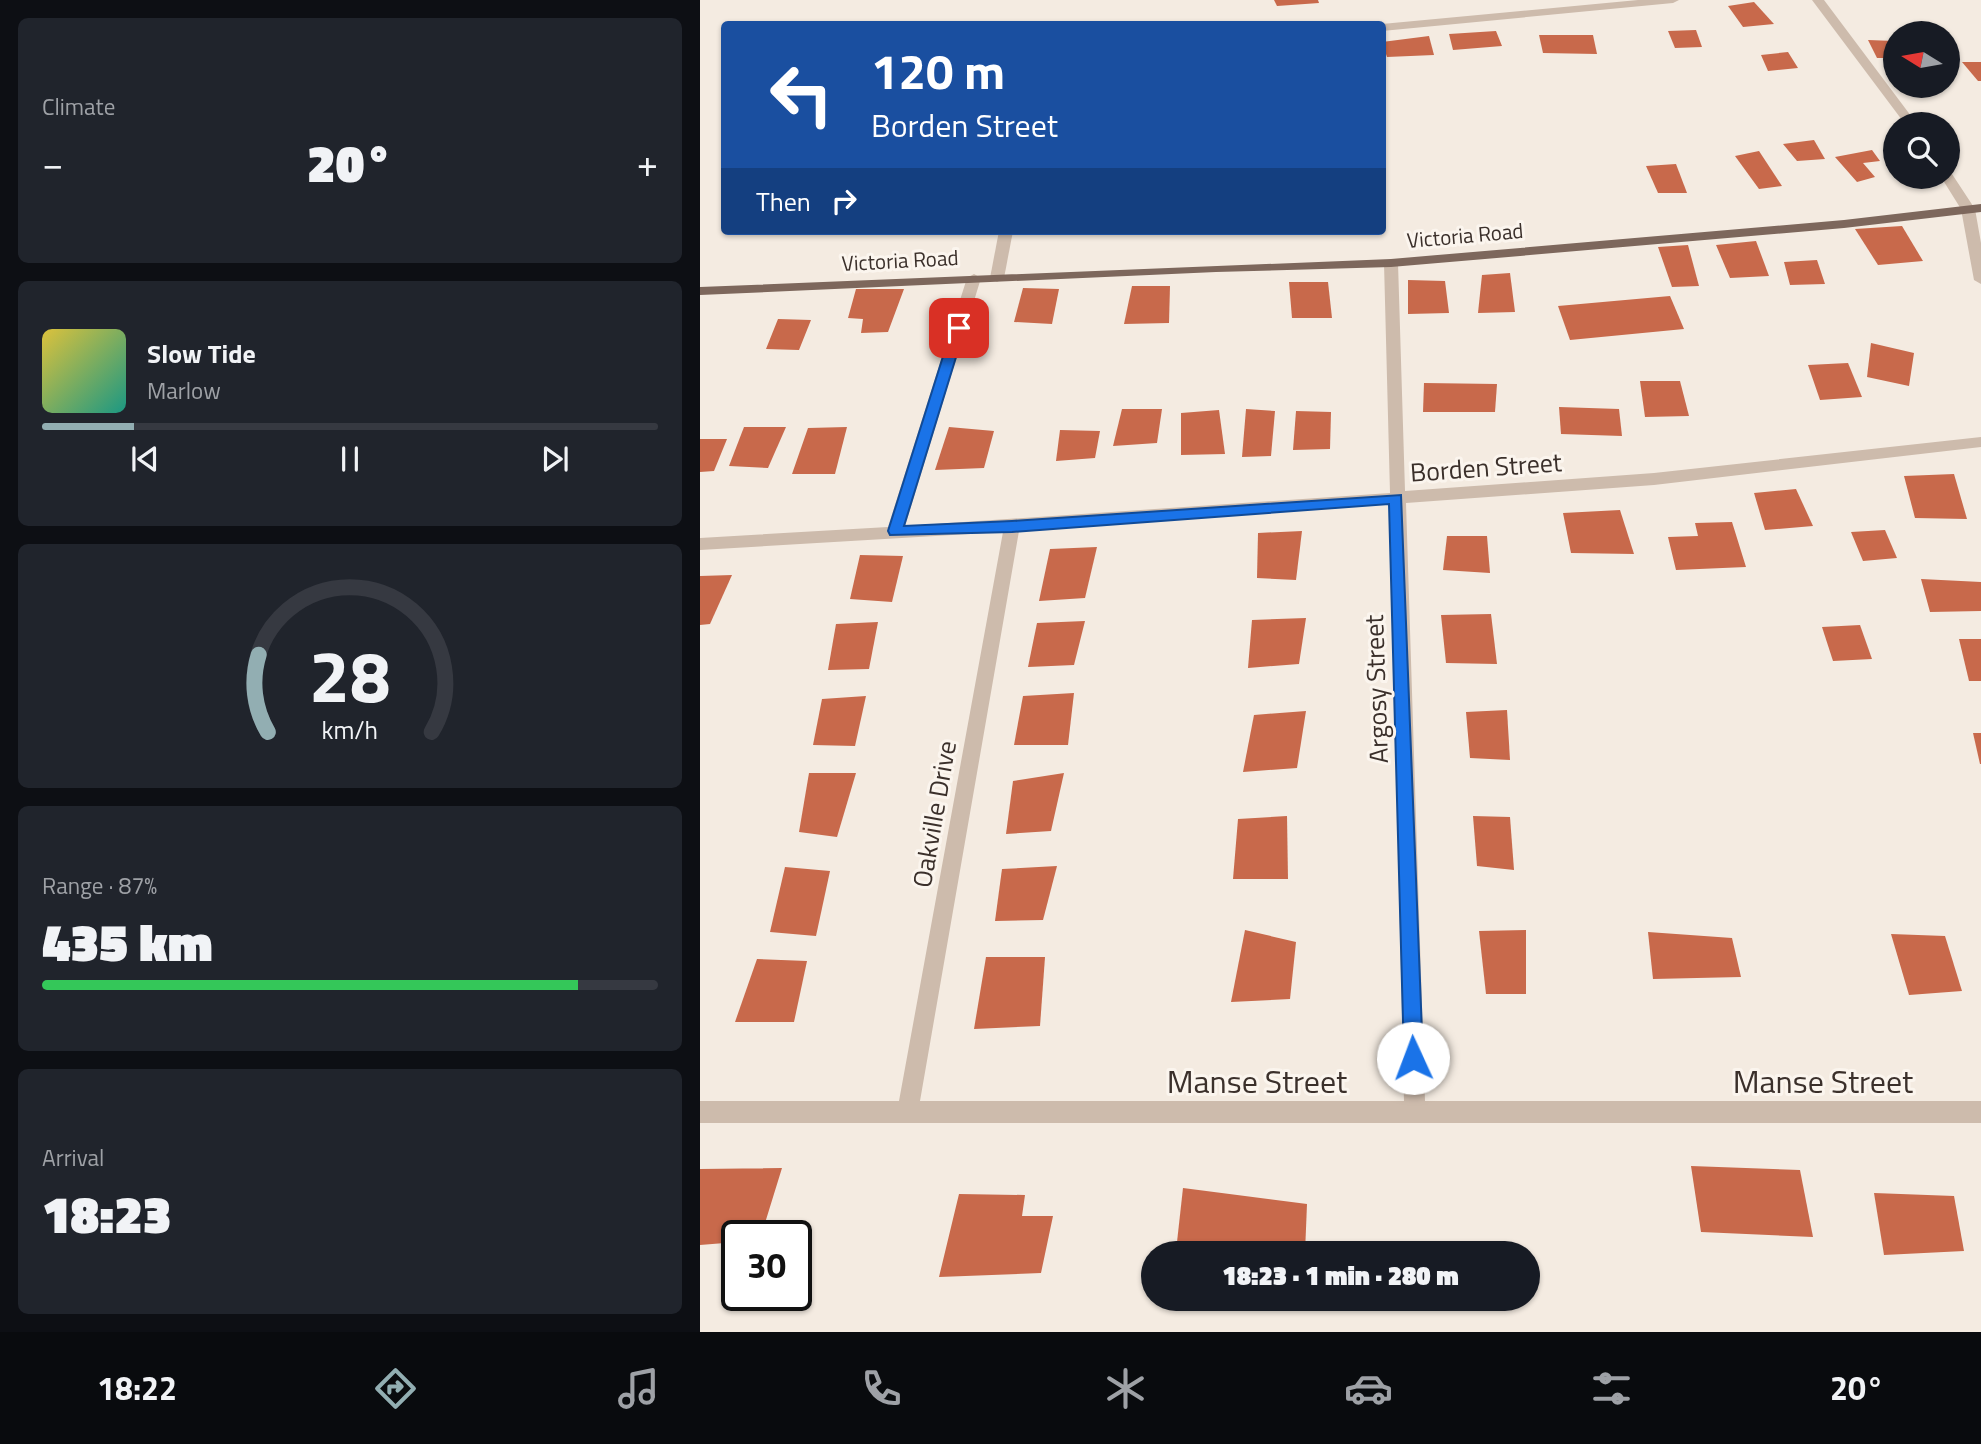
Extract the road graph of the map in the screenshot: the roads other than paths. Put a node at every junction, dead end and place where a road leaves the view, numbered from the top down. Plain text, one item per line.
1 (1673, 0) edge
2 (1818, 0) edge
3 (1386, 28) edge
4 (1902, 112) edge
5 (1957, 189) edge
6 (1974, 208) edge
7 (1005, 235) edge
8 (1391, 263) junction
9 (975, 278) junction
10 (997, 278) junction
11 (1981, 279) edge
12 (700, 291) edge
13 (1981, 442) edge
14 (1396, 498) junction
15 (1012, 526) junction
16 (895, 531) junction
17 (700, 544) edge
18 (908, 1111) junction
19 (700, 1112) edge
20 (1981, 1112) edge
21 (1415, 1114) junction

1 - 3 street
2 - 4 street
5 - 6 street
6 - 8 main road, Victoria Road
6 - 11 street
7 - 10 street
8 - 10 main road, Victoria Road
8 - 14 street, Argosy Street
9 - 10 main road, Victoria Road
9 - 12 main road, Victoria Road
9 - 16 street
13 - 14 street, Borden Street
14 - 15 street, Borden Street
14 - 21 street, Argosy Street
15 - 16 street, Borden Street
15 - 18 street, Oakville Drive
16 - 17 street, Borden Street
18 - 19 street, Manse Street
18 - 21 street, Manse Street
20 - 21 street, Manse Street

